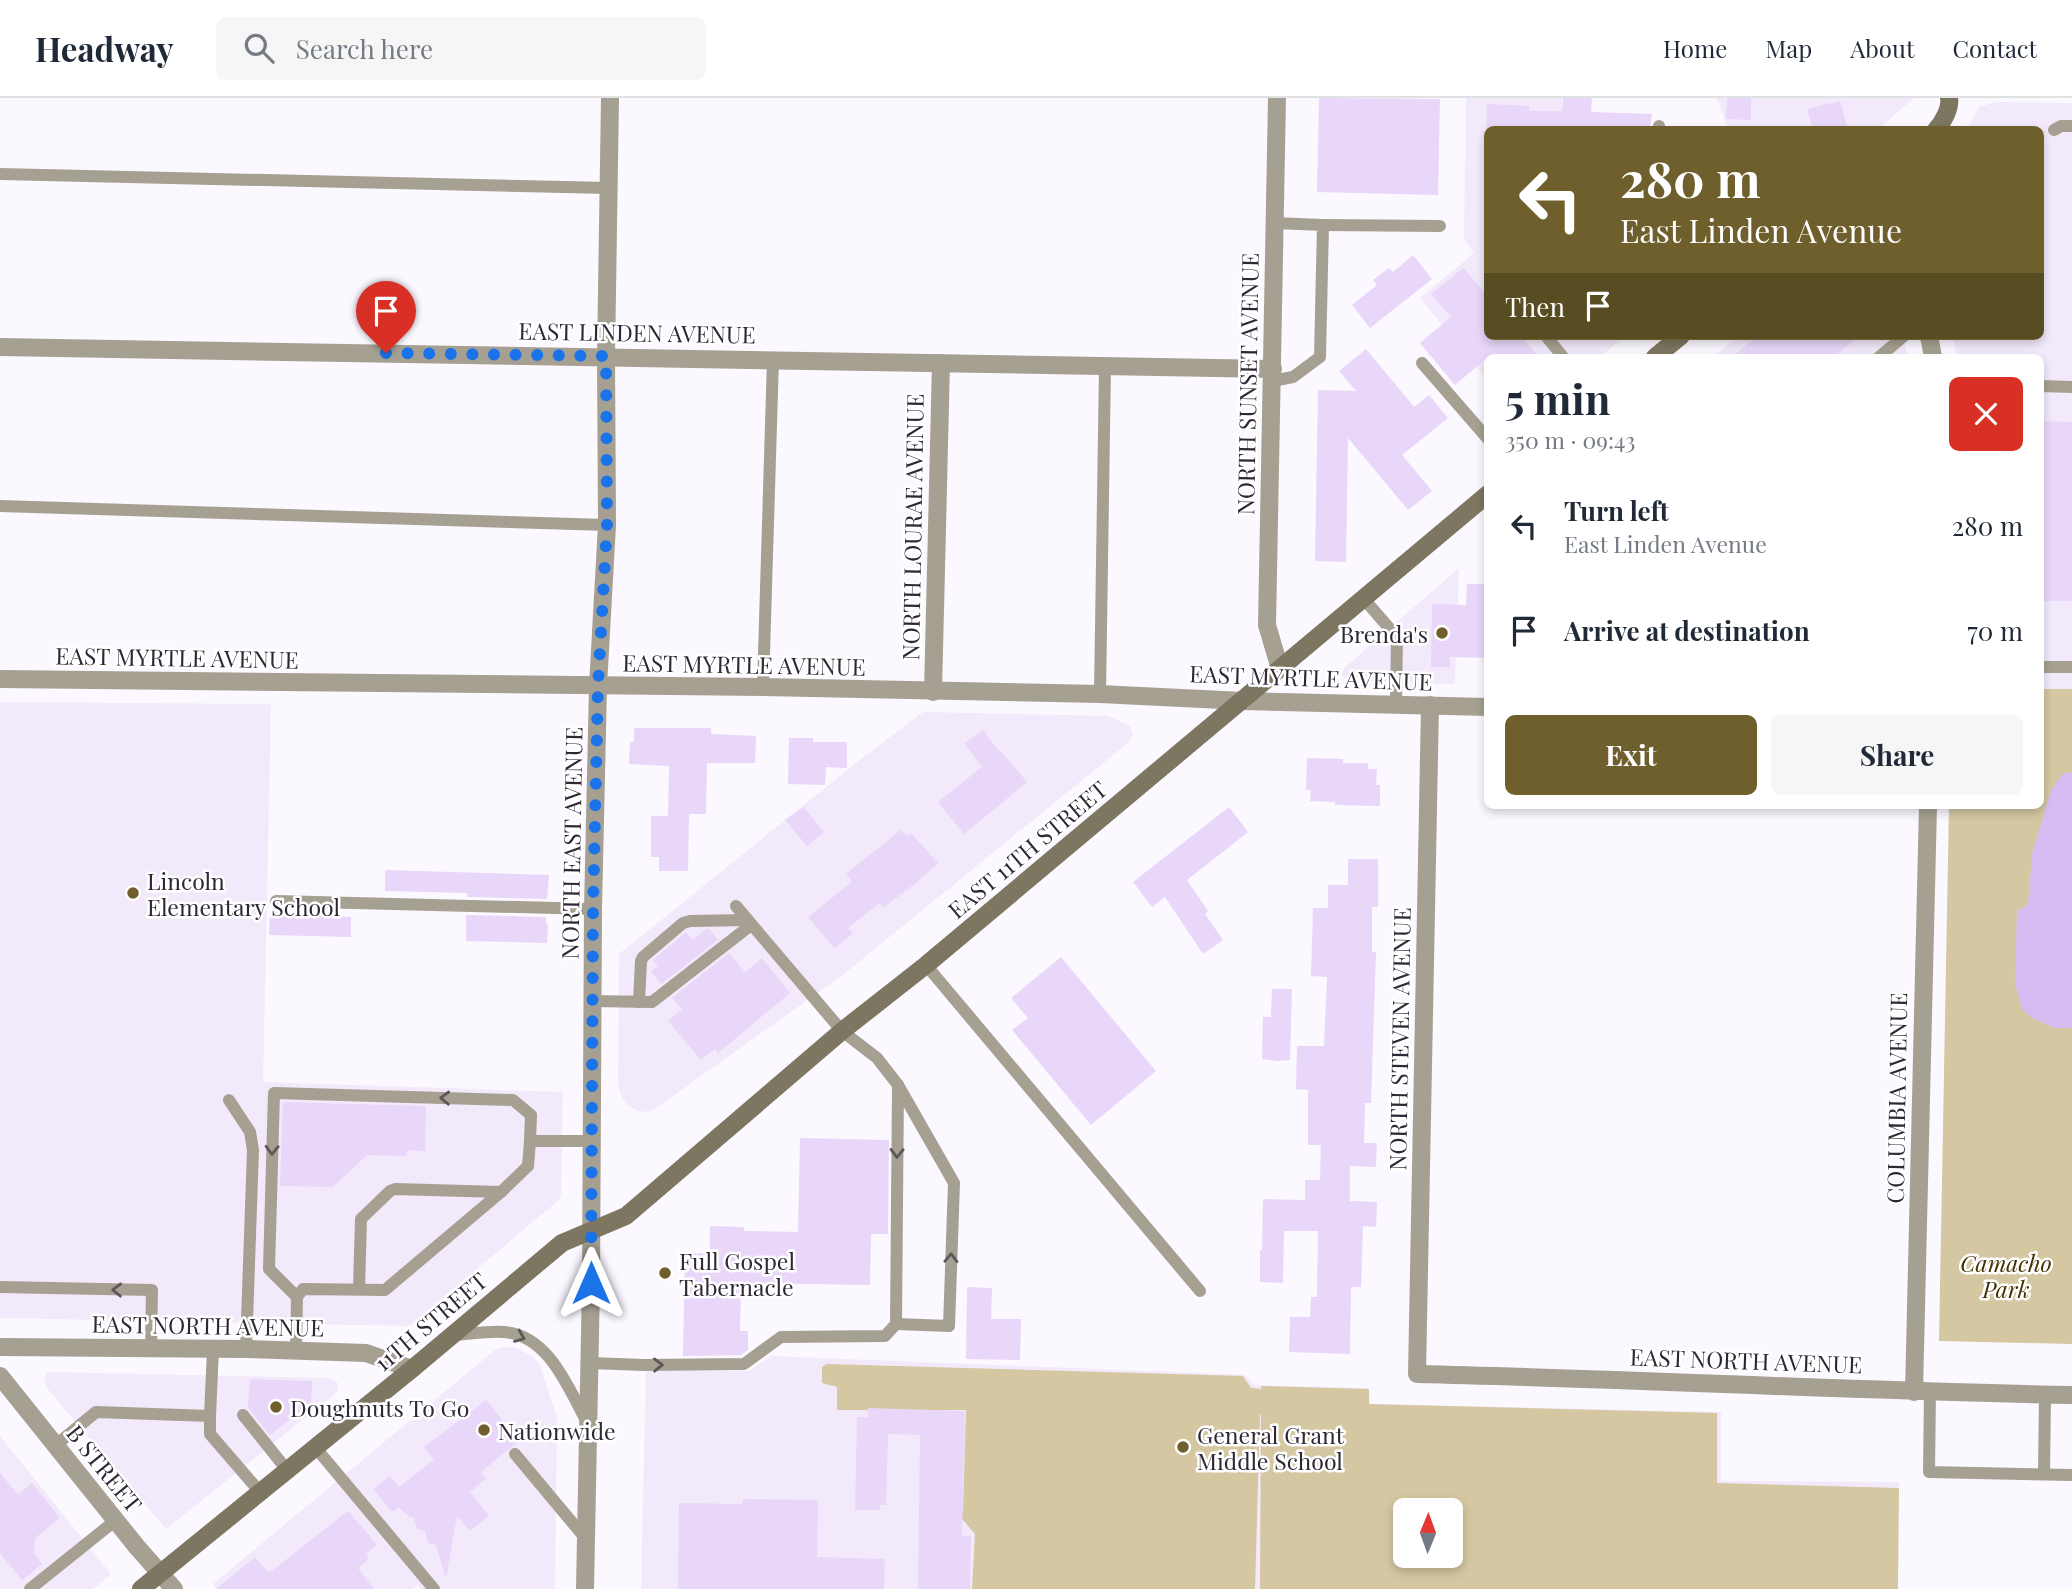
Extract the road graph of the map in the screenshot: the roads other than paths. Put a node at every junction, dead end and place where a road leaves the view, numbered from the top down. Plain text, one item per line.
1 (610, 98) edge
2 (1277, 98) edge
3 (1950, 98) edge
4 (1940, 126) edge
5 (2072, 126) edge
6 (2054, 130) dead end
7 (0, 174) edge
8 (609, 188) junction
9 (1274, 223) junction
10 (1323, 225) junction
11 (1440, 226) dead end
12 (1549, 340) edge
13 (1676, 340) edge
14 (1899, 340) edge
15 (0, 347) edge
16 (1561, 354) edge
17 (1659, 354) edge
18 (1883, 354) edge
19 (606, 356) junction
20 (773, 359) junction
21 (941, 363) junction
22 (1422, 363) dead end
23 (1105, 366) junction
24 (1272, 375) junction
25 (2044, 386) edge
26 (2072, 387) edge
27 (1484, 434) edge
28 (1484, 498) edge
29 (0, 506) edge
30 (607, 525) junction
31 (1363, 598) junction
32 (2044, 667) edge
33 (2072, 667) edge
34 (1280, 669) junction
35 (0, 679) edge
36 (598, 686) junction
37 (763, 687) junction
38 (933, 692) junction
39 (1100, 694) junction
40 (1243, 701) junction
41 (1396, 704) junction
42 (1430, 705) junction
43 (1484, 707) edge
44 (1928, 809) edge
45 (276, 901) dead end
46 (736, 906) dead end
47 (593, 909) junction
48 (750, 923) junction
49 (926, 965) junction
50 (593, 1001) junction
51 (639, 1002) junction
52 (842, 1031) junction
53 (898, 1085) junction
54 (229, 1100) dead end
55 (530, 1141) junction
56 (592, 1141) junction
57 (501, 1192) junction
58 (592, 1230) junction
59 (0, 1287) edge
60 (359, 1289) junction
61 (1200, 1291) dead end
62 (297, 1297) junction
63 (896, 1324) junction
64 (453, 1335) junction
65 (0, 1347) edge
66 (151, 1348) junction
67 (213, 1349) junction
68 (246, 1349) junction
69 (296, 1351) junction
70 (590, 1363) junction
71 (412, 1369) junction
72 (1418, 1374) joint
73 (0, 1376) edge
74 (1922, 1392) junction
75 (2045, 1395) junction
76 (2072, 1395) edge
77 (243, 1415) dead end
78 (210, 1416) junction
79 (588, 1424) junction
80 (55, 1446) junction
81 (315, 1447) junction
82 (515, 1454) dead end
83 (287, 1470) junction
84 (2044, 1474) junction
85 (2072, 1475) edge
86 (260, 1492) junction
87 (116, 1520) junction
88 (586, 1539) junction
89 (160, 1574) junction
90 (30, 1589) edge
91 (141, 1589) edge
92 (174, 1589) edge
93 (434, 1589) edge
94 (585, 1589) edge

1 - 8 street, NORTH EAST AVENUE
2 - 9 street, NORTH SUNSET AVENUE
3 - 4 main road
5 - 6 lane
7 - 8 lane
8 - 19 street, NORTH EAST AVENUE
9 - 10 lane
9 - 24 street, NORTH SUNSET AVENUE
10 - 11 lane
10 - 24 lane
12 - 16 lane
13 - 17 main road
14 - 18 lane
15 - 19 street, EAST LINDEN AVENUE
19 - 20 street, EAST LINDEN AVENUE
19 - 30 street, NORTH EAST AVENUE
20 - 21 street, EAST LINDEN AVENUE
20 - 37 lane
21 - 23 street, EAST LINDEN AVENUE
21 - 38 street, NORTH LOURAE AVENUE
22 - 27 lane
23 - 24 street, EAST LINDEN AVENUE
23 - 39 lane
24 - 34 street, NORTH SUNSET AVENUE
25 - 26 lane
28 - 31 main road, EAST 11TH STREET
29 - 30 lane
30 - 36 street, NORTH EAST AVENUE
31 - 34 main road, EAST 11TH STREET
31 - 41 lane
32 - 33 lane
34 - 40 main road, EAST 11TH STREET
35 - 36 street, EAST MYRTLE AVENUE
36 - 37 street, EAST MYRTLE AVENUE
36 - 47 street, NORTH EAST AVENUE
37 - 38 street, EAST MYRTLE AVENUE
38 - 39 street, EAST MYRTLE AVENUE
39 - 40 street, EAST MYRTLE AVENUE
40 - 41 street, EAST MYRTLE AVENUE
40 - 49 main road, EAST 11TH STREET
41 - 42 street, EAST MYRTLE AVENUE
42 - 43 street, EAST MYRTLE AVENUE
42 - 72 street, NORTH STEVEN AVENUE
44 - 74 street, COLUMBIA AVENUE
45 - 47 lane
46 - 48 lane
47 - 50 street, NORTH EAST AVENUE
48 - 51 lane
48 - 51 lane
48 - 52 lane
49 - 52 main road, EAST 11TH STREET
49 - 61 lane
50 - 51 lane
50 - 56 street, NORTH EAST AVENUE
52 - 53 lane
52 - 58 main road, EAST 11TH STREET
53 -> 63 lane
63 -> 53 lane
54 - 68 lane
55 - 56 lane
55 - 57 lane
55 -> 62 lane
56 - 58 street, NORTH EAST AVENUE
57 - 60 lane
57 - 60 lane
58 - 64 main road, 11TH STREET
58 - 70 street, NORTH EAST AVENUE
66 -> 59 lane
60 - 62 lane
62 - 69 lane
70 -> 63 lane
64 - 71 main road, 11TH STREET
64 -> 79 lane
65 - 66 street, EAST NORTH AVENUE
66 - 67 street, EAST NORTH AVENUE
67 - 68 street, EAST NORTH AVENUE
67 - 78 lane
68 - 69 street, EAST NORTH AVENUE
69 - 71 street, EAST NORTH AVENUE
70 - 79 street, NORTH EAST AVENUE
71 - 81 main road, 11TH STREET
72 - 74 street, EAST NORTH AVENUE
73 - 80 street, B STREET
74 - 75 street, EAST NORTH AVENUE
74 - 84 lane
75 - 76 street, EAST NORTH AVENUE
75 - 84 lane
77 - 83 lane
78 - 80 lane
78 - 86 lane
79 - 88 street, NORTH EAST AVENUE
80 - 87 street, B STREET
81 - 83 main road, 11TH STREET
81 - 93 lane
82 - 88 lane
83 - 86 main road, 11TH STREET
84 - 85 lane
86 - 89 main road, 11TH STREET
87 - 89 street, B STREET
87 - 90 lane
88 - 94 street, NORTH EAST AVENUE
89 - 91 main road, 11TH STREET
89 - 92 street, B STREET

